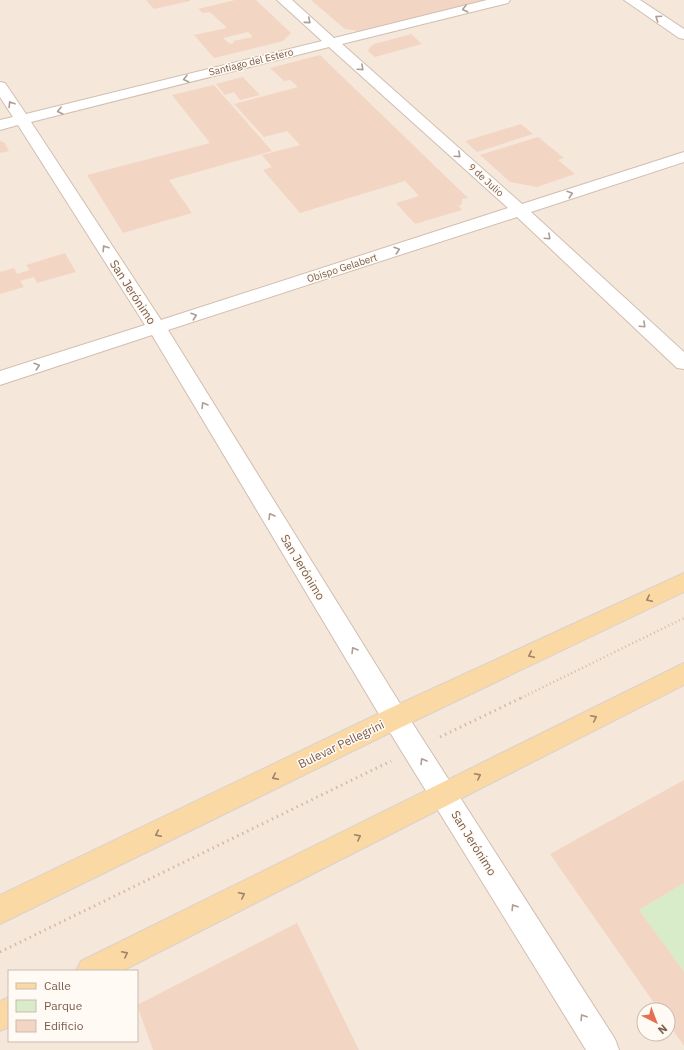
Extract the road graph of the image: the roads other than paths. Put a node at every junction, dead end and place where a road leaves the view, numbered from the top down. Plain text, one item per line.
1 (284, 0) edge
2 (502, 0) edge
3 (631, 0) edge
4 (684, 35) edge
5 (332, 42) junction
6 (0, 86) edge
7 (21, 120) junction
8 (0, 126) edge
9 (684, 157) edge
10 (519, 210) junction
11 (157, 328) junction
12 (684, 363) edge
13 (0, 378) edge
14 (684, 582) edge
15 (684, 673) edge
16 (395, 718) junction
17 (443, 794) junction
18 (0, 910) edge
19 (93, 970) edge
20 (604, 1050) edge

1 -> 5 street, 9 de Julio
2 -> 5 street, Santiago del Estero
4 -> 3 street
5 -> 7 street, Santiago del Estero
5 -> 10 street, 9 de Julio
7 -> 6 street, San Jerónimo
7 - 8 street, Santiago del Estero
11 -> 7 street, San Jerónimo
10 -> 9 street, Obispo Gelabert
11 -> 10 street, Obispo Gelabert
10 -> 12 street, 9 de Julio
13 -> 11 street, Obispo Gelabert
16 -> 11 street, San Jerónimo
14 -> 16 main road, Bulevar Pellegrini
17 -> 15 main road
17 -> 16 street, San Jerónimo
16 -> 18 main road, Bulevar Pellegrini
19 -> 17 main road
20 -> 17 street, San Jerónimo

